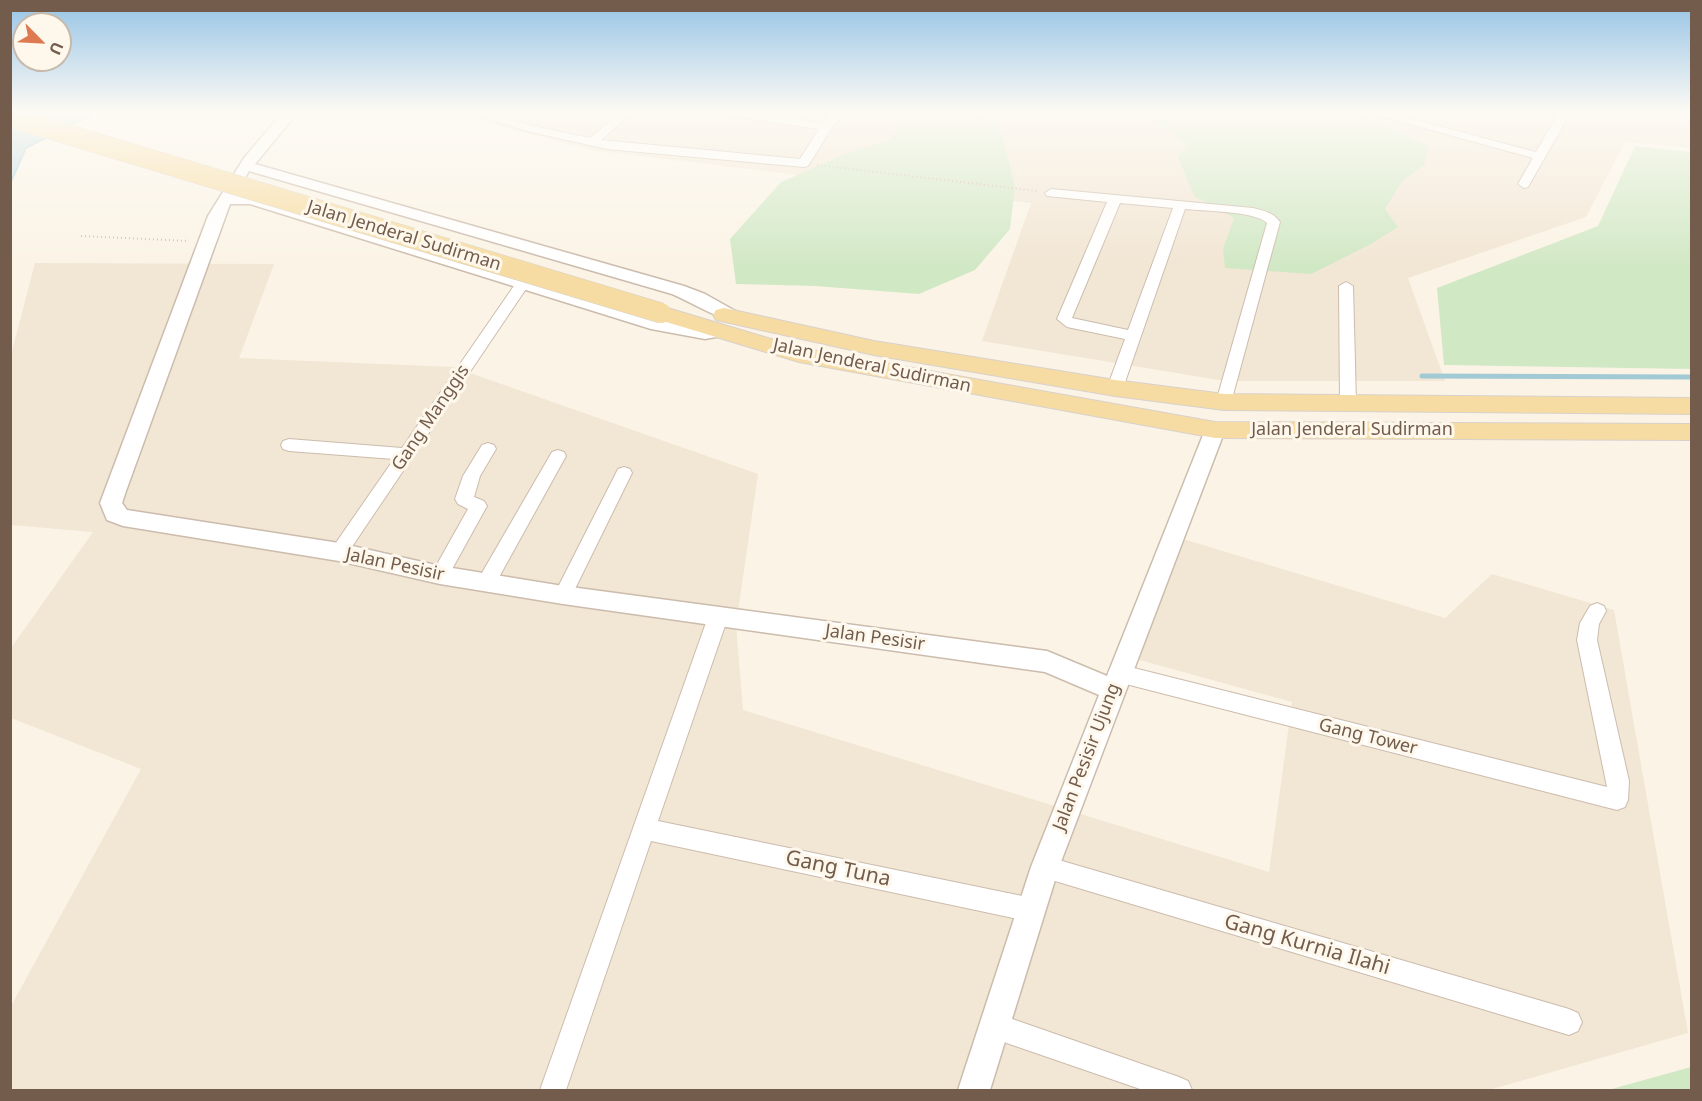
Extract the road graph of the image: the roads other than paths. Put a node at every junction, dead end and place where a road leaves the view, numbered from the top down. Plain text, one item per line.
1 (170, 163) edge
2 (196, 163) edge
3 (249, 163) edge
4 (1536, 163) edge
5 (247, 166) junction
6 (1524, 184) dead end
7 (1051, 193) road end
8 (1115, 199) junction
9 (223, 201) junction
10 (1180, 205) junction
11 (523, 283) junction
12 (1346, 286) dead end
13 (666, 307) junction
14 (726, 324) junction
15 (1134, 336) junction
16 (1115, 388) junction
17 (1224, 402) junction
18 (1348, 403) junction
19 (1692, 406) edge
20 (1215, 430) junction
21 (1692, 432) edge
22 (290, 445) dead end
23 (488, 449) dead end
24 (407, 454) junction
25 (558, 456) dead end
26 (624, 473) dead end
27 (339, 552) junction
28 (440, 575) junction
29 (486, 583) junction
30 (563, 595) junction
31 (1597, 611) dead end
32 (718, 617) junction
33 (1115, 681) junction
34 (644, 828) junction
35 (1045, 867) junction
36 (1032, 910) junction
37 (1569, 1022) dead end
38 (996, 1026) junction
39 (553, 1090) edge
40 (974, 1090) edge
41 (1179, 1090) edge

1 - 13 main road, Jalan Jenderal Sudirman, bridge
2 - 13 main road, Jalan Jenderal Sudirman
3 - 5 street, Jalan Pesisir
4 - 6 street
5 - 9 street, Jalan Pesisir
5 - 14 street
7 - 8 street
8 - 10 street
8 - 15 street
9 - 11 street
9 - 27 street, Jalan Pesisir
10 - 15 street
10 - 17 street
11 - 14 street
11 - 24 street, Gang Manggis
12 - 18 street
13 - 14 main road, Jalan Jenderal Sudirman
14 - 16 main road, Jalan Jenderal Sudirman
14 - 20 main road, Jalan Jenderal Sudirman
15 - 16 street
16 - 17 main road, Jalan Jenderal Sudirman
17 - 18 main road, Jalan Jenderal Sudirman
18 - 19 main road, Jalan Jenderal Sudirman
20 - 21 main road, Jalan Jenderal Sudirman
20 - 33 street, Jalan Pesisir Ujung
22 - 24 street
23 - 28 street
24 - 27 street, Gang Manggis
25 - 29 street
26 - 30 street
27 - 28 street, Jalan Pesisir
28 - 29 street, Jalan Pesisir
29 - 30 street, Jalan Pesisir
30 - 32 street, Jalan Pesisir
31 - 33 street, Gang Tower
32 - 33 street, Jalan Pesisir
32 - 34 street
33 - 35 street, Jalan Pesisir Ujung
34 - 36 street, Gang Tuna
34 - 39 street
35 - 36 street, Jalan Pesisir Ujung
35 - 37 street, Gang Kurnia Ilahi
36 - 38 street, Jalan Pesisir Ujung
38 - 40 street, Jalan Pesisir Ujung
38 - 41 street

